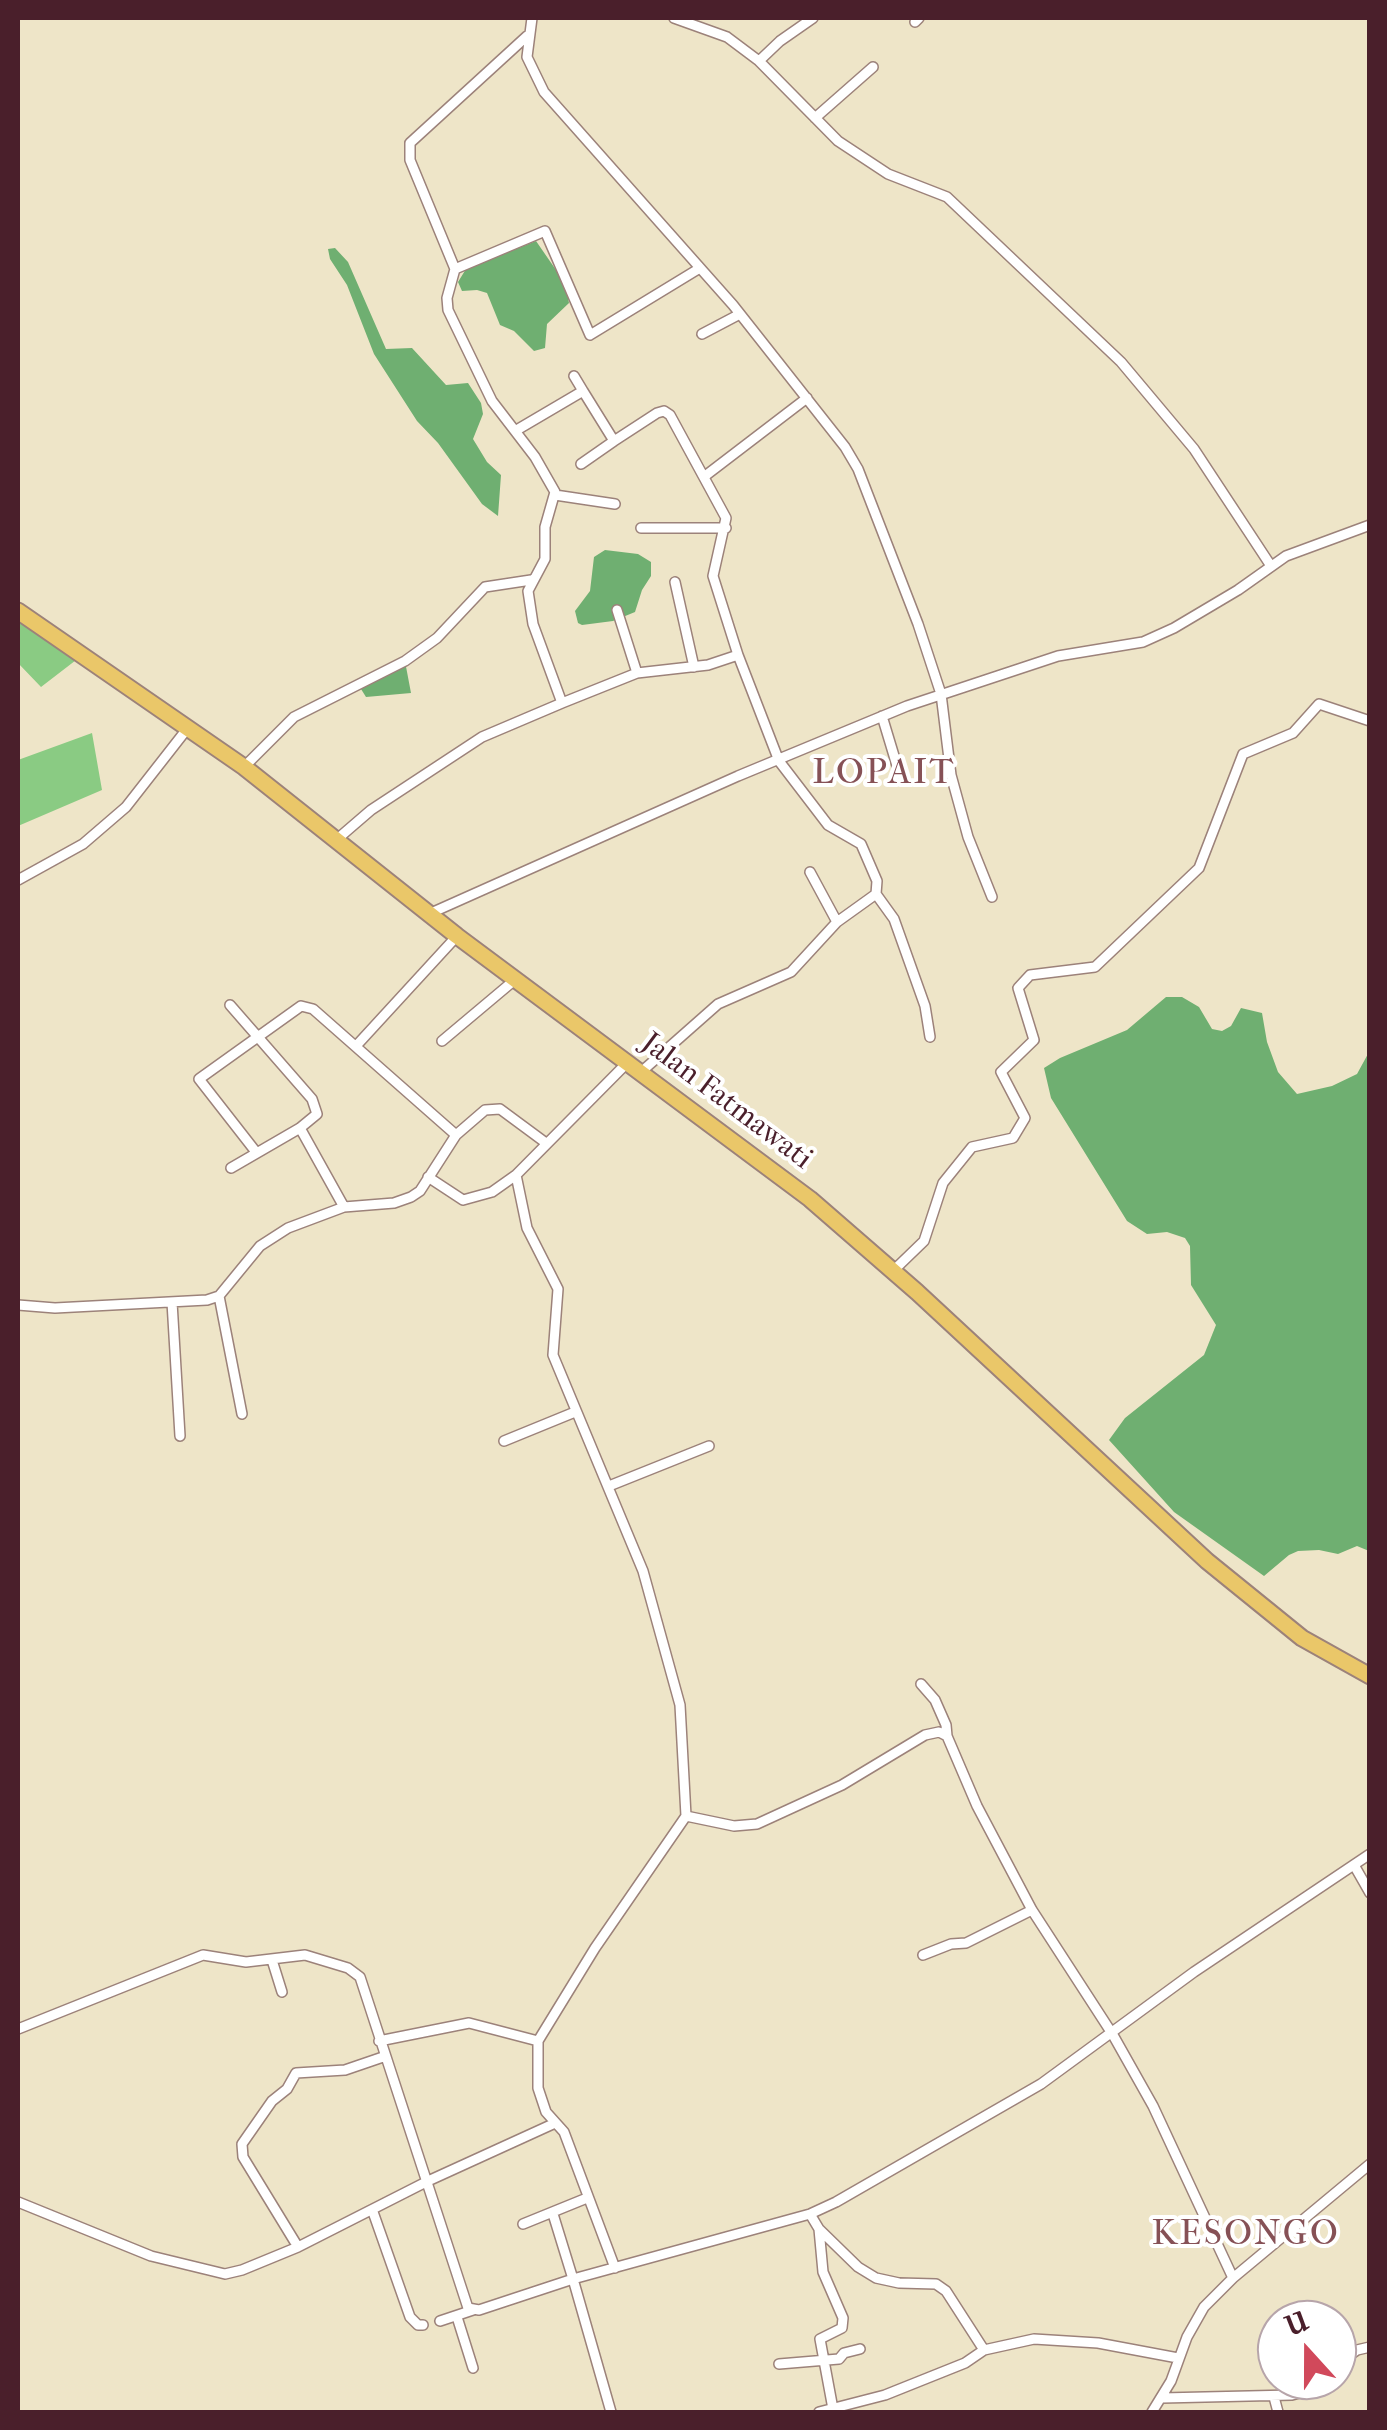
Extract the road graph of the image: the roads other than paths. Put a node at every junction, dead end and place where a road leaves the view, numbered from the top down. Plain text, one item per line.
1 (532, 18) edge
2 (674, 18) edge
3 (813, 18) edge
4 (528, 36) junction
5 (759, 61) junction
6 (873, 67) dead end
7 (815, 118) junction
8 (700, 268) junction
9 (454, 269) junction
10 (740, 314) junction
11 (702, 334) dead end
12 (574, 376) dead end
13 (582, 391) junction
14 (807, 398) junction
15 (515, 431) junction
16 (614, 441) junction
17 (581, 464) dead end
18 (705, 476) junction
19 (555, 495) junction
20 (615, 504) dead end
21 (1370, 526) edge
22 (641, 528) dead end
23 (726, 528) junction
24 (1272, 566) junction
25 (532, 580) junction
26 (675, 582) dead end
27 (617, 610) dead end
28 (18, 611) edge
29 (738, 655) junction
30 (694, 667) junction
31 (638, 673) junction
32 (941, 694) junction
33 (562, 703) junction
34 (882, 716) junction
35 (1370, 721) edge
36 (187, 729) junction
37 (779, 761) junction
38 (244, 768) junction
39 (898, 769) dead end
40 (336, 841) junction
41 (810, 872) dead end
42 (18, 880) edge
43 (876, 894) junction
44 (992, 897) dead end
45 (431, 913) junction
46 (837, 922) junction
47 (457, 936) junction
48 (517, 978) junction
49 (230, 1006) dead end
50 (256, 1038) junction
51 (930, 1038) dead end
52 (442, 1041) dead end
53 (356, 1046) junction
54 (634, 1067) junction
55 (300, 1128) junction
56 (456, 1135) junction
57 (546, 1143) junction
58 (256, 1152) junction
59 (230, 1168) dead end
60 (516, 1175) junction
61 (428, 1177) junction
62 (344, 1207) junction
63 (893, 1271) junction
64 (219, 1296) junction
65 (172, 1302) junction
66 (18, 1305) edge
67 (576, 1412) junction
68 (242, 1414) dead end
69 (180, 1436) dead end
70 (504, 1441) dead end
71 (709, 1446) dead end
72 (610, 1486) junction
73 (1370, 1676) edge
74 (921, 1684) dead end
75 (948, 1736) junction
76 (686, 1816) junction
77 (1370, 1854) edge
78 (1354, 1865) junction
79 (1370, 1893) edge
80 (1032, 1910) junction
81 (923, 1955) dead end
82 (272, 1960) junction
83 (282, 1992) dead end
84 (18, 2028) edge
85 (1113, 2035) junction
86 (538, 2041) junction
87 (378, 2042) junction
88 (383, 2056) junction
89 (553, 2124) junction
90 (1370, 2164) edge
91 (428, 2181) junction
92 (587, 2198) junction
93 (18, 2202) edge
94 (373, 2212) junction
95 (552, 2214) junction
96 (810, 2214) junction
97 (524, 2224) dead end
98 (819, 2228) junction
99 (298, 2247) junction
100 (615, 2268) junction
101 (1233, 2278) junction
102 (574, 2279) junction
103 (473, 2310) junction
104 (457, 2317) junction
105 (440, 2321) dead end
106 (424, 2325) dead end
107 (860, 2349) dead end
108 (984, 2350) junction
109 (1178, 2358) junction
110 (824, 2362) junction
111 (779, 2364) dead end
112 (473, 2368) dead end
113 (1257, 2397) edge
114 (1162, 2398) junction
115 (840, 2409) edge
116 (611, 2412) edge
117 (819, 2412) edge
118 (1152, 2412) edge

1 - 4 street
2 - 5 street
3 - 5 street
4 - 8 street
4 - 9 street
5 - 7 street
6 - 7 street
7 - 24 street
8 - 9 street
8 - 10 street
9 - 15 street
10 - 11 street
10 - 14 street
12 - 13 street
13 - 15 street
13 - 16 street
14 - 18 street
14 - 32 street
15 - 19 street
16 - 17 street
16 - 18 street
18 - 23 street
19 - 20 street
19 - 25 street
21 - 24 street
22 - 23 street
23 - 29 street
24 - 32 street
25 - 33 street
25 - 38 street
26 - 30 street
27 - 31 street
28 - 36 highway, Jalan Fatmawati
29 - 30 street
29 - 37 street
30 - 31 street
31 - 33 street
32 - 34 street
32 - 44 street
33 - 40 street
34 - 37 street
34 - 39 street
35 - 63 street
36 - 38 highway, Jalan Fatmawati
36 - 42 street
37 - 43 street
37 - 45 street
38 - 40 highway, Jalan Fatmawati
40 - 45 highway, Jalan Fatmawati
41 - 46 street
43 - 46 street
43 - 51 street
45 - 47 highway, Jalan Fatmawati
46 - 54 street
47 - 48 highway, Jalan Fatmawati
47 - 53 street
48 - 52 street
48 - 54 highway, Jalan Fatmawati
49 - 50 street
50 - 53 street
50 - 55 street
50 - 58 street
53 - 56 street
54 - 57 street
54 - 63 highway, Jalan Fatmawati
55 - 58 street
55 - 62 street
56 - 57 street
56 - 61 street
57 - 60 street
58 - 59 street
60 - 61 street
60 - 67 street
61 - 62 street
62 - 64 street
63 - 73 highway, Jalan Fatmawati
64 - 65 street
64 - 68 street
65 - 66 street
65 - 69 street
67 - 70 street
67 - 72 street
71 - 72 street
72 - 76 street
74 - 75 street
75 - 76 street
75 - 80 street
76 - 86 street
77 - 78 street
78 - 79 street
78 - 85 street
80 - 81 street
80 - 85 street
82 - 83 street
82 - 84 street
82 - 87 street
85 - 96 street
85 - 101 street
86 - 87 street
86 - 89 street
87 - 88 street
88 - 91 street
88 - 99 street
89 - 91 street
89 - 92 street
90 - 101 street
91 - 94 street
91 - 103 street
92 - 95 street
92 - 100 street
93 - 99 street
94 - 99 street
94 - 106 street
95 - 97 street
95 - 102 street
96 - 98 street
96 - 100 street
98 - 108 street
98 - 110 street
100 - 102 street
101 - 109 street
102 - 103 street
102 - 116 street
103 - 104 street
104 - 105 street
104 - 112 street
107 - 110 street
108 - 109 street
108 - 115 street
109 - 114 street
110 - 111 street
110 - 115 street
113 - 114 street
114 - 118 street
115 - 117 street

